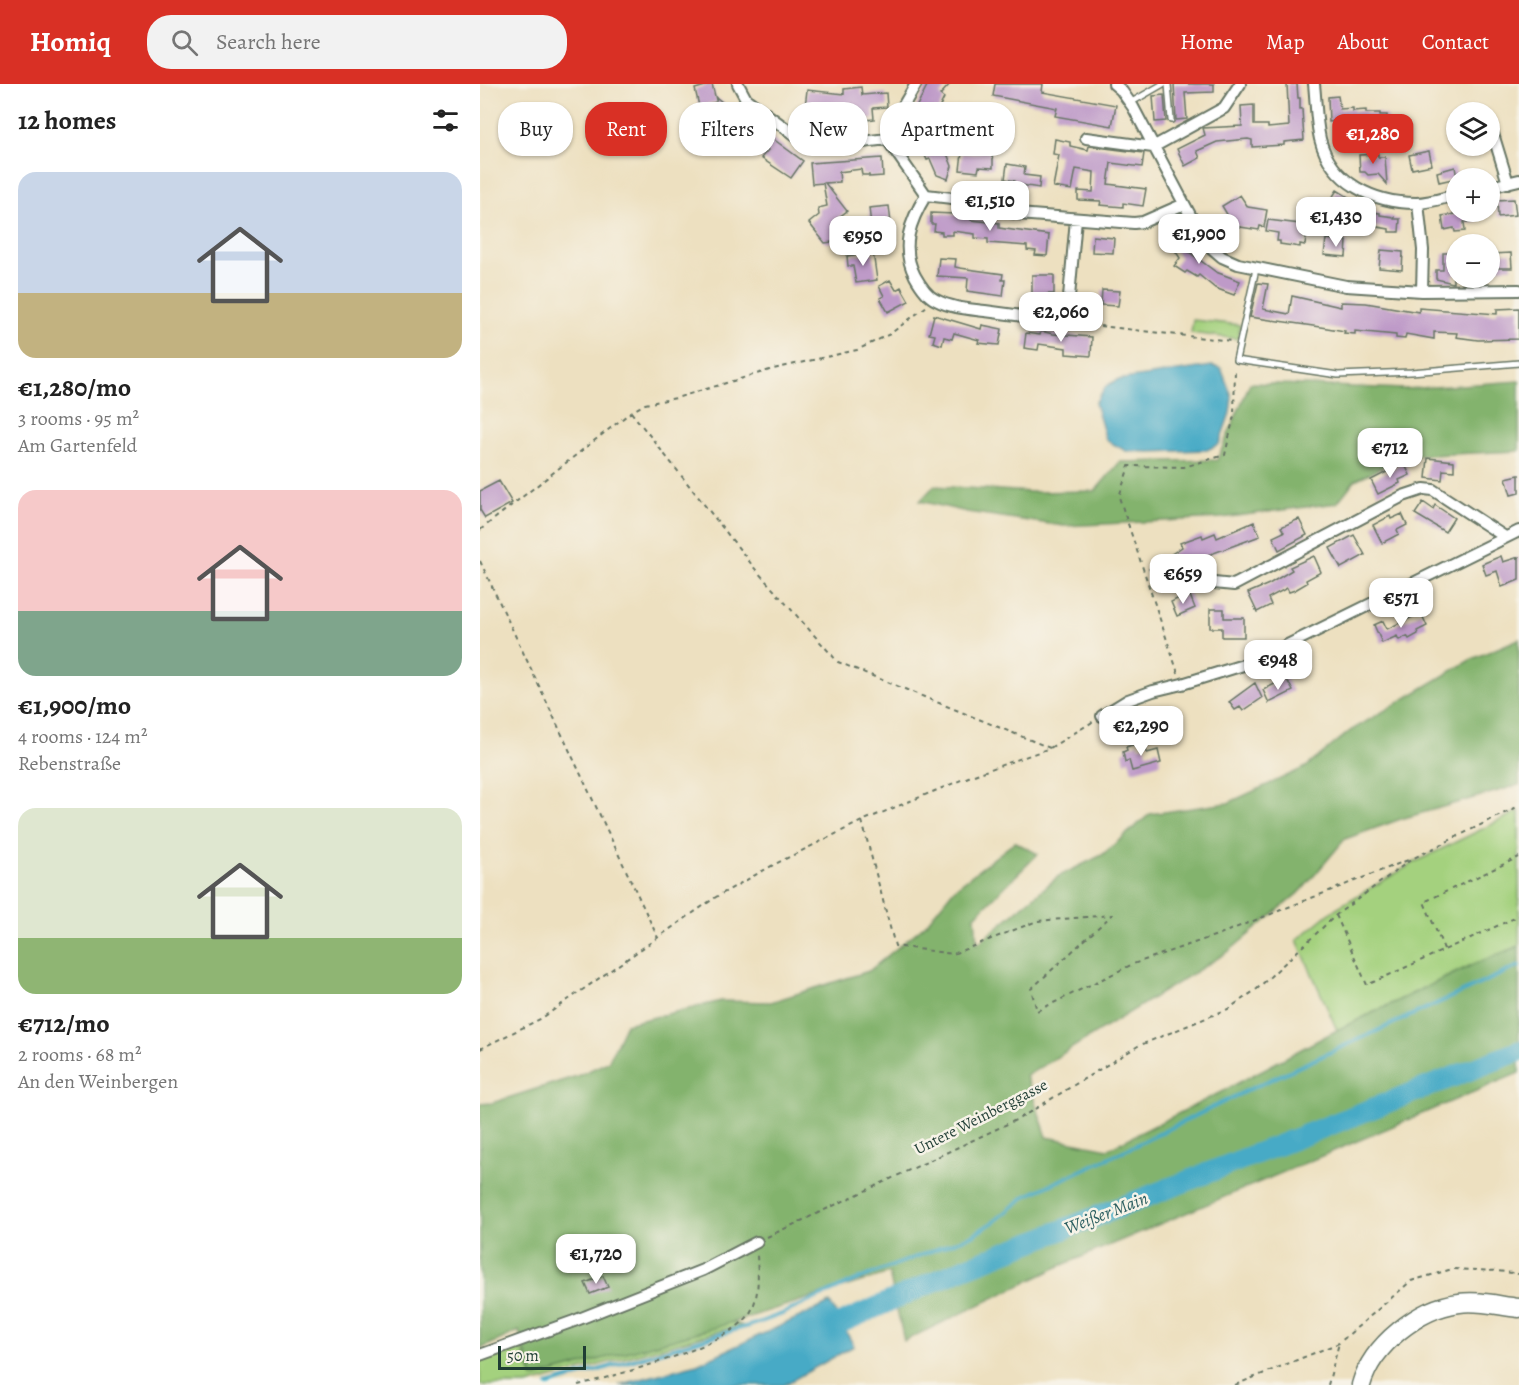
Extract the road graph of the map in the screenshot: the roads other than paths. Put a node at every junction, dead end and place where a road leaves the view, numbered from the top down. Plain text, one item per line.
1 (738, 84) edge
2 (916, 84) edge
3 (1114, 84) edge
4 (1163, 84) edge
5 (1168, 84) edge
6 (1239, 84) edge
7 (1314, 84) edge
8 (905, 102) edge
9 (1131, 103) junction
10 (1171, 120) dead end
11 (1086, 138) dead end
12 (880, 140) edge
13 (1153, 147) junction
14 (899, 156) edge
15 (1500, 156) edge
16 (1519, 180) edge
17 (1508, 183) junction
18 (1500, 185) edge
19 (926, 195) junction
20 (1446, 197) edge
21 (1418, 203) junction
22 (1184, 204) junction
23 (1076, 219) junction
24 (1256, 269) junction
25 (1519, 290) edge
26 (1422, 291) junction
27 (1519, 363) edge
28 (1519, 531) edge
29 (1505, 537) junction
30 (1214, 583) dead end
31 (1102, 716) road end
32 (757, 1242) road end
33 (1516, 1310) edge
34 (480, 1355) edge
35 (1361, 1385) edge

1 - 12 street
2 - 8 street
3 - 9 street
4 - 9 lane
5 - 10 lane
6 - 13 street
7 - 21 street
9 - 13 street
11 - 13 street
13 - 22 street
14 - 19 street
15 - 17 street
16 - 17 street
17 - 18 street
19 - 23 street
19 - 23 street
20 - 21 street
21 - 26 street
22 - 23 street
22 - 24 street
24 - 26 street
24 - 27 lane
25 - 26 street
28 - 29 street
29 - 30 street
29 - 31 street
32 - 34 street
33 - 35 highway

